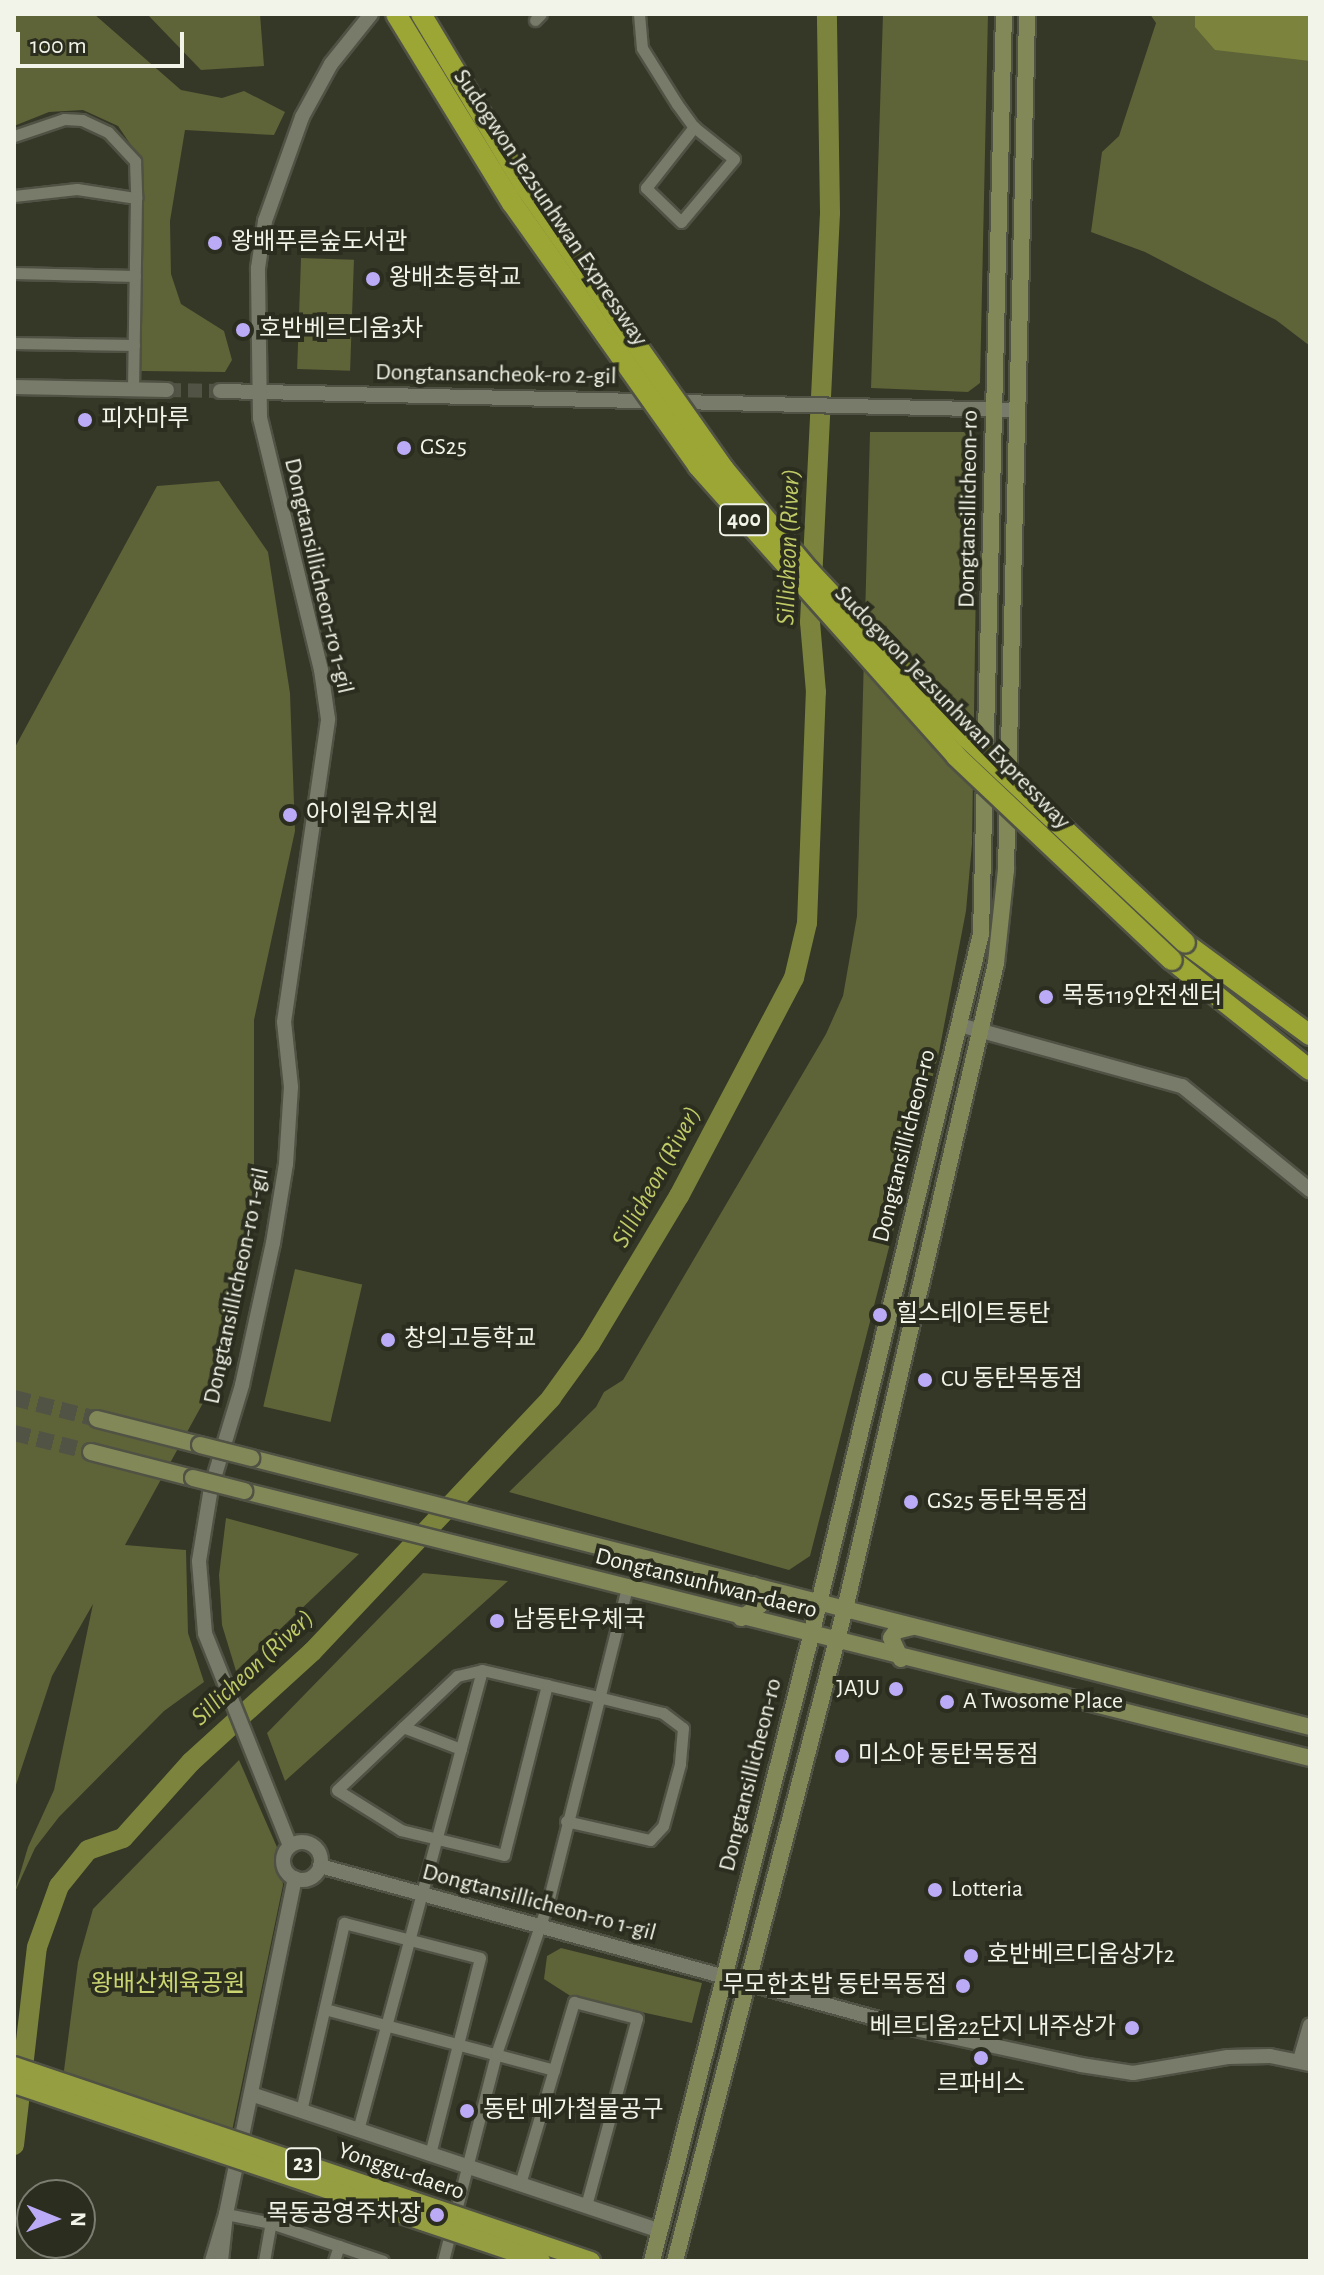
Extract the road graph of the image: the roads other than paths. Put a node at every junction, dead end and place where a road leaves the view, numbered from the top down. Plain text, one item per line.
1 (371, 14) edge
2 (396, 14) edge
3 (421, 14) edge
4 (639, 14) edge
5 (1004, 14) edge
6 (1027, 14) edge
7 (694, 127) junction
8 (14, 136) edge
9 (14, 196) edge
10 (136, 198) junction
11 (14, 273) edge
12 (135, 276) junction
13 (14, 343) edge
14 (134, 345) junction
15 (1019, 345) junction
16 (997, 347) junction
17 (14, 387) edge
18 (133, 389) junction
19 (167, 390) tunnel mouth
20 (220, 391) tunnel mouth
21 (256, 391) junction
22 (995, 409) junction
23 (1017, 410) junction
24 (1016, 467) junction
25 (994, 468) junction
26 (1178, 952) junction
27 (976, 955) junction
28 (996, 963) junction
29 (960, 1025) junction
30 (981, 1031) junction
31 (1310, 1035) edge
32 (1310, 1070) edge
33 (943, 1090) junction
34 (965, 1100) junction
35 (1310, 1190) edge
36 (97, 1419) tunnel mouth
37 (91, 1452) tunnel mouth
38 (839, 1520) junction
39 (864, 1526) junction
40 (753, 1585) junction
41 (627, 1588) junction
42 (819, 1602) junction
43 (845, 1609) junction
44 (741, 1618) junction
45 (914, 1626) junction
46 (811, 1636) junction
47 (836, 1642) junction
48 (901, 1659) junction
49 (482, 1670) junction
50 (547, 1685) junction
51 (598, 1697) junction
52 (793, 1709) junction
53 (817, 1716) junction
54 (403, 1727) junction
55 (1310, 1727) edge
56 (461, 1749) junction
57 (1310, 1758) edge
58 (566, 1821) junction
59 (437, 1839) junction
60 (290, 1846) junction
61 (320, 1866) junction
62 (295, 1878) junction
63 (422, 1896) junction
64 (536, 1925) junction
65 (409, 1940) junction
66 (725, 1976) junction
67 (748, 1983) junction
68 (325, 2009) junction
69 (387, 2025) junction
70 (1310, 2025) edge
71 (458, 2045) junction
72 (496, 2054) junction
73 (1305, 2062) edge
74 (14, 2066) edge
75 (554, 2070) junction
76 (14, 2084) edge
77 (251, 2094) junction
78 (301, 2111) junction
79 (358, 2130) junction
80 (430, 2154) junction
81 (469, 2167) junction
82 (520, 2184) junction
83 (586, 2206) junction
84 (226, 2214) junction
85 (271, 2223) junction
86 (660, 2231) junction
87 (339, 2246) junction
88 (212, 2261) edge
89 (221, 2261) edge
90 (264, 2261) edge
91 (334, 2261) edge
92 (383, 2261) edge
93 (443, 2261) edge
94 (541, 2261) edge
95 (591, 2261) edge
96 (652, 2261) edge
97 (675, 2261) edge

1 - 21 street, Dongtansillicheon-ro 1-gil
2 - 26 highway, Sudogwon Je2sunhwan Expressway / 400, bridge
3 - 26 highway, Sudogwon Je2sunhwan Expressway / 400, bridge
4 - 7 street
5 - 16 main road, Dongtansillicheon-ro
6 - 15 main road, Dongtansillicheon-ro
7 - 7 street
8 - 10 street
9 - 10 street
10 - 12 street
11 - 12 street
12 - 14 street
13 - 14 street
14 - 18 street
15 - 16 main road
15 - 23 main road, Dongtansillicheon-ro
16 - 22 main road, Dongtansillicheon-ro
17 - 18 street
18 - 19 street
20 - 21 street, Dongtansancheok-ro 2-gil
21 - 22 street, Dongtansancheok-ro 2-gil
21 - 60 street, Dongtansillicheon-ro 1-gil
22 - 23 street
22 - 25 main road, Dongtansillicheon-ro
23 - 24 main road, Dongtansillicheon-ro
24 - 25 main road
24 - 28 main road, Dongtansillicheon-ro
25 - 27 main road, Dongtansillicheon-ro
26 - 31 highway, Sudogwon Je2sunhwan Expressway / 400
26 - 32 highway, Sudogwon Je2sunhwan Expressway / 400
27 - 28 main road
27 - 29 main road, Dongtansillicheon-ro
28 - 30 main road, Dongtansillicheon-ro
29 - 30 street
29 - 33 main road, Dongtansillicheon-ro
30 - 34 main road, Dongtansillicheon-ro
30 - 35 street
33 - 34 main road
33 - 38 main road, Dongtansillicheon-ro
34 - 39 main road, Dongtansillicheon-ro
36 - 40 main road, Dongtansunhwan-daero, bridge
37 - 41 main road, Dongtansunhwan-daero, bridge
38 - 39 main road
38 - 42 main road, Dongtansillicheon-ro
39 - 43 main road, Dongtansillicheon-ro
40 - 42 main road, Dongtansunhwan-daero
40 - 44 main road
41 - 44 main road, Dongtansunhwan-daero
41 - 51 street
42 - 43 main road, Dongtansunhwan-daero
42 - 46 main road, Dongtansillicheon-ro
43 - 45 main road, Dongtansunhwan-daero
43 - 47 main road, Dongtansillicheon-ro
44 - 46 main road, Dongtansunhwan-daero
45 - 48 main road
45 - 55 main road, Dongtansunhwan-daero
46 - 47 main road, Dongtansunhwan-daero
46 - 52 main road, Dongtansillicheon-ro
47 - 48 main road, Dongtansunhwan-daero
47 - 53 main road, Dongtansillicheon-ro
48 - 57 main road, Dongtansunhwan-daero
49 - 50 street
49 - 54 street
49 - 56 street
50 - 51 street
50 - 59 street
51 - 58 street
51 - 58 street
52 - 53 main road
52 - 66 main road, Dongtansillicheon-ro
53 - 67 main road, Dongtansillicheon-ro
54 - 56 street
54 - 59 street
56 - 59 street
58 - 64 street
59 - 63 street
60 - 61 street, Dongtansillicheon-ro 1-gil
60 - 62 street, Dongtansillicheon-ro 1-gil
61 - 62 street
61 - 63 street, Dongtansillicheon-ro 1-gil
62 - 77 street
63 - 64 street, Dongtansillicheon-ro 1-gil
63 - 65 street
64 - 66 street, Dongtansillicheon-ro 1-gil
64 - 72 street
65 - 68 street
65 - 69 street
65 - 71 street
66 - 67 street, Dongtansillicheon-ro 1-gil
66 - 86 main road, Dongtansillicheon-ro
67 - 73 street, Dongtansillicheon-ro 1-gil
67 - 97 main road, Dongtansillicheon-ro
68 - 69 street
68 - 78 street
69 - 71 street
69 - 79 street
70 - 73 street
71 - 72 street
71 - 80 street
72 - 75 street
72 - 81 street
74 - 95 highway, Yonggu-daero / 23, bridge
75 - 82 street
75 - 83 street
76 - 94 highway, Yonggu-daero / 23, bridge
77 - 78 street
77 - 84 street
78 - 79 street
79 - 80 street
80 - 81 street
81 - 82 street
81 - 93 street
82 - 83 street
83 - 86 street
84 - 85 street
84 - 88 street
84 - 89 street
85 - 87 street
85 - 90 street
86 - 96 main road, Dongtansillicheon-ro
87 - 91 street
87 - 92 street

